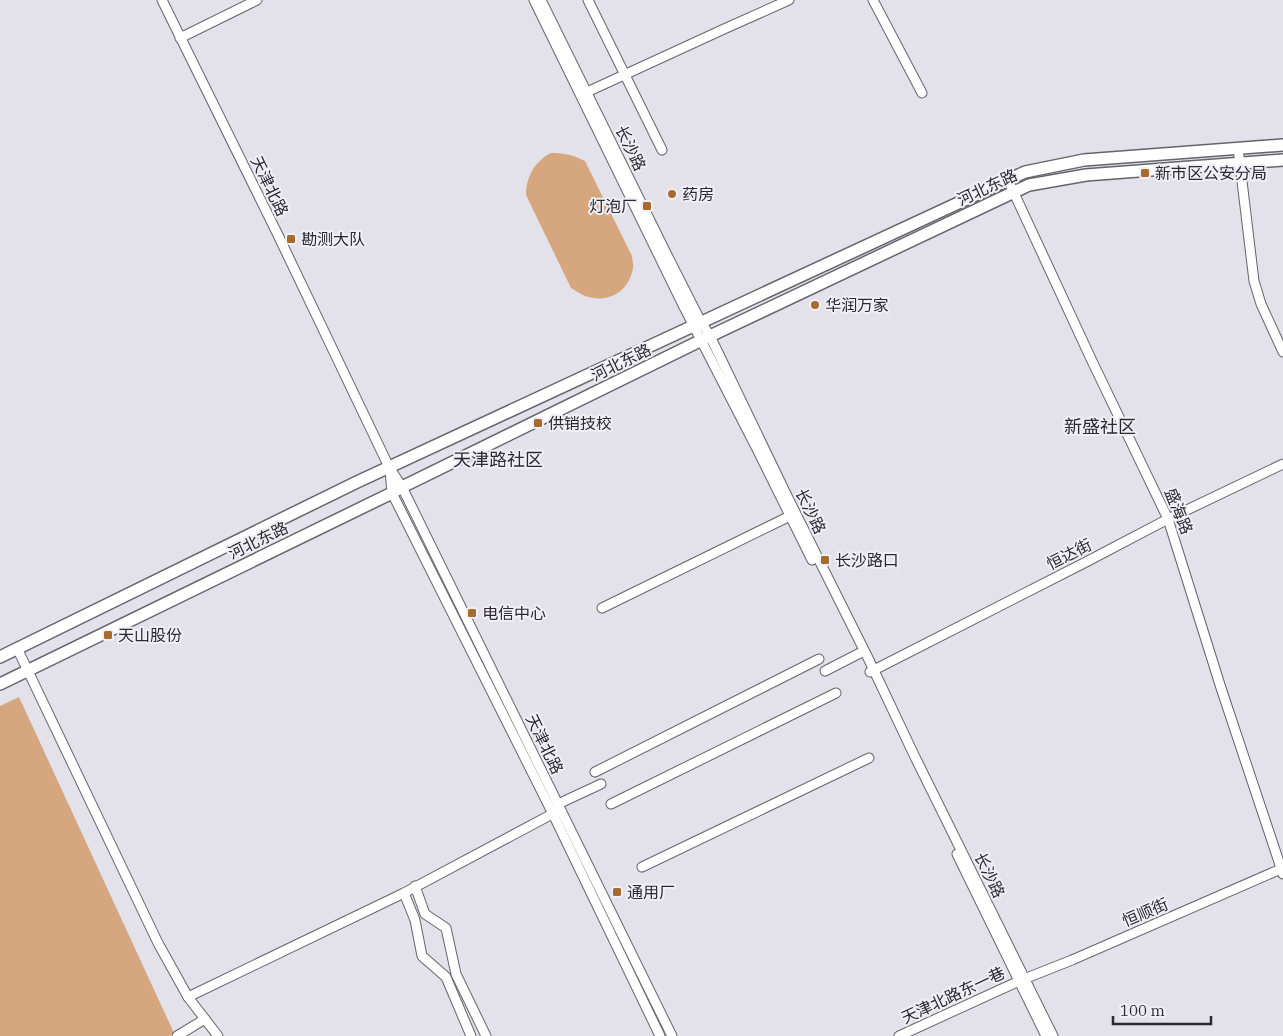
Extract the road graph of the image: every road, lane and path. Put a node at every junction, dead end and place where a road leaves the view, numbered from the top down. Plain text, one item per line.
1 (162, 0) edge
2 (257, 0) edge
3 (534, 0) edge
4 (542, 0) edge
5 (588, 0) edge
6 (789, 0) edge
7 (873, 0) edge
8 (180, 38) junction
9 (625, 75) junction
10 (587, 92) junction
11 (922, 93) dead end
12 (1283, 145) edge
13 (1238, 148) junction
14 (662, 150) dead end
15 (1283, 160) edge
16 (1239, 164) junction
17 (1008, 180) junction
18 (1013, 192) junction
19 (697, 323) junction
20 (706, 338) junction
21 (1283, 352) edge
22 (1283, 464) edge
23 (389, 467) junction
24 (402, 487) junction
25 (392, 493) junction
26 (790, 516) junction
27 (1168, 519) junction
28 (602, 608) dead end
29 (18, 648) junction
30 (860, 653) junction
31 (0, 657) edge
32 (819, 660) dead end
33 (28, 671) junction
34 (825, 671) dead end
35 (871, 671) junction
36 (0, 684) edge
37 (836, 693) dead end
38 (869, 758) dead end
39 (595, 772) dead end
40 (601, 784) dead end
41 (611, 804) dead end
42 (557, 809) junction
43 (642, 868) dead end
44 (1283, 870) edge
45 (415, 886) junction
46 (404, 893) junction
47 (1022, 980) junction
48 (188, 996) junction
49 (205, 1019) junction
50 (177, 1036) edge
51 (218, 1036) edge
52 (472, 1036) edge
53 (486, 1036) edge
54 (660, 1036) edge
55 (672, 1036) edge
56 (899, 1036) edge
57 (1046, 1036) edge
58 (1053, 1036) edge

1 - 8 street, 天津北路
2 - 8 street
3 - 19 street, 长沙路
4 - 10 street, 长沙路
5 - 9 street
6 - 9 street
7 - 11 street
8 - 23 street, 天津北路
9 - 10 street
9 - 14 street
10 - 19 street, 长沙路
12 - 13 main road
13 - 16 street
13 - 17 main road
15 - 16 main road, 河北东路
16 - 18 main road, 河北东路
16 - 21 street
17 - 18 street, 盛海路
17 - 19 main road
18 - 20 main road, 河北东路
18 - 27 street, 盛海路
19 - 20 street, 长沙路
19 - 23 main road
20 - 24 main road, 河北东路
20 - 26 street, 长沙路
20 - 35 street, 长沙路
22 - 27 street, 恒达街
23 - 24 street, 天津北路
23 - 25 street, 天津北路
23 - 29 main road
24 - 25 main road, 河北东路
24 - 42 street, 天津北路
25 - 33 main road, 河北东路
25 - 42 street, 天津北路
26 - 28 street
26 - 30 street, 长沙路
27 - 35 street, 恒达街
27 - 44 street, 盛海路
29 - 31 main road
29 - 33 street
30 - 34 street
30 - 35 street, 长沙路
32 - 39 street
33 - 36 main road, 河北东路
33 - 48 street
35 - 47 street, 长沙路
37 - 41 street
38 - 43 street
40 - 42 street
42 - 45 street
42 - 54 street, 天津北路
42 - 55 street, 天津北路
44 - 47 street, 恒顺街
45 - 46 street
45 - 53 street
46 - 48 street
46 - 52 street
47 - 56 street, 天津北路东一巷
47 - 57 street, 长沙路
47 - 58 street, 长沙路
48 - 49 street
49 - 50 street
49 - 51 street

